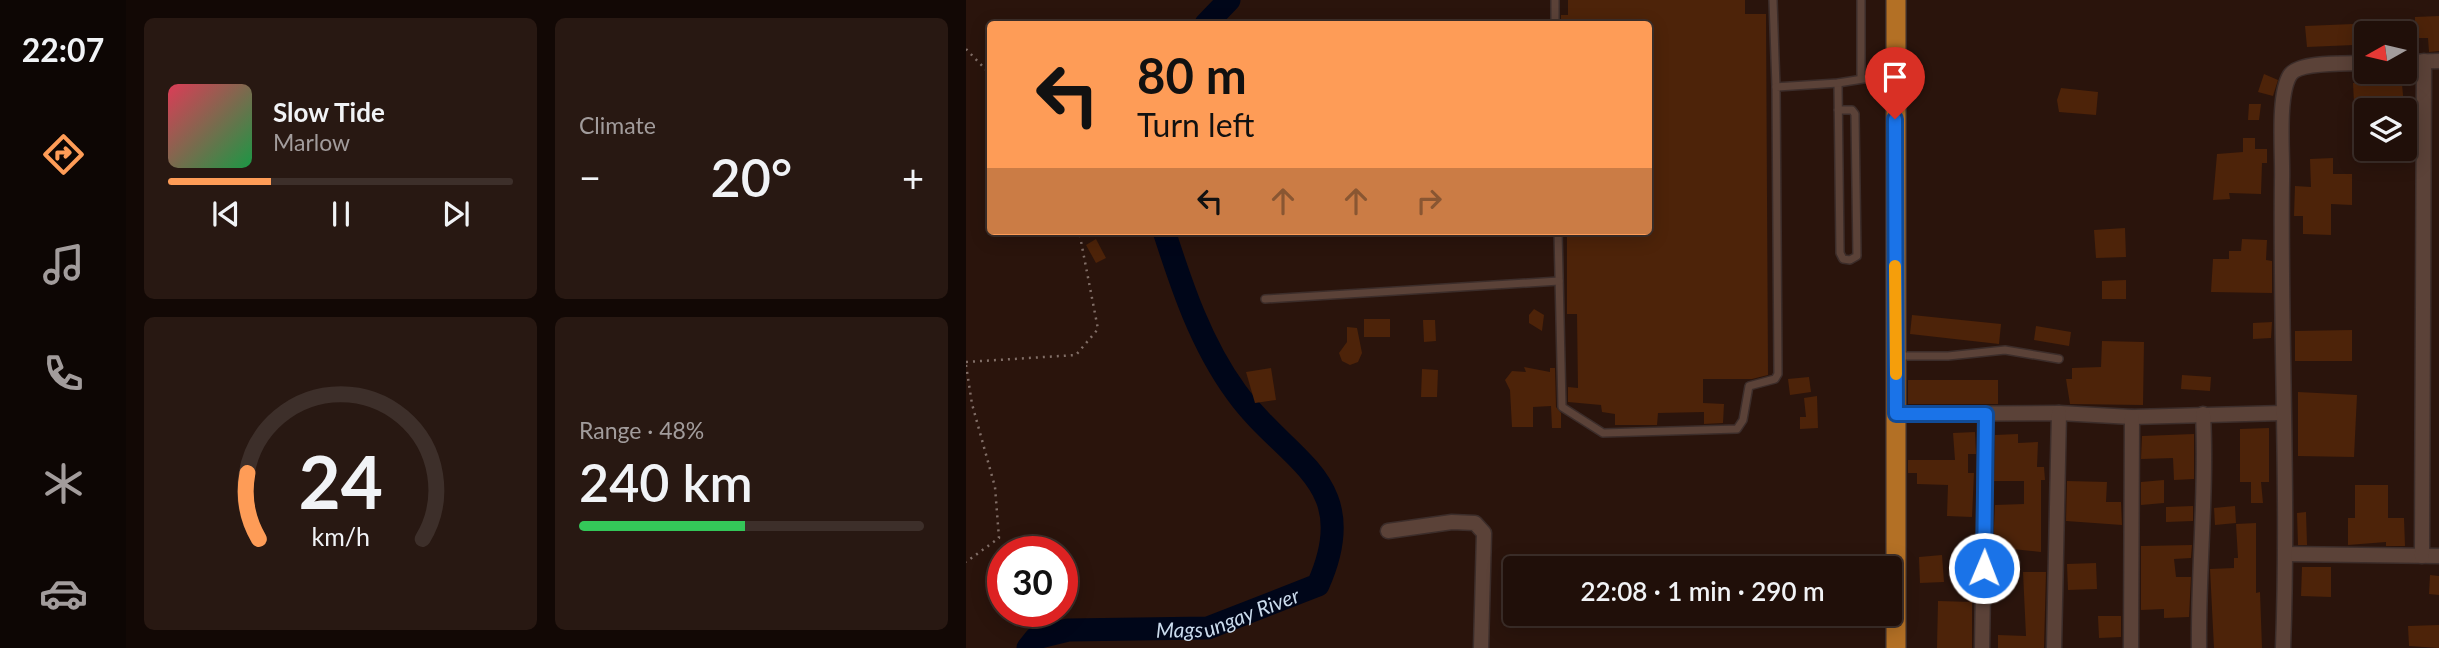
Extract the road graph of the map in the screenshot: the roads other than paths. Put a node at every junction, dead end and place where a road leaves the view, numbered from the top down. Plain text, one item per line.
1 (1555, 0) edge
2 (1773, 0) edge
3 (1861, 0) edge
4 (1896, 0) edge
5 (1555, 21) edge
6 (2432, 61) edge
7 (2354, 65) edge
8 (1895, 74) junction
9 (1861, 78) junction
10 (1838, 83) junction
11 (1776, 87) junction
12 (1838, 110) junction
13 (1856, 205) junction
14 (1840, 206) junction
15 (1558, 235) edge
16 (1559, 281) junction
17 (1265, 299) dead end
18 (1896, 356) junction
19 (2059, 359) dead end
20 (2283, 412) junction
21 (2059, 413) junction
22 (1896, 414) junction
23 (1986, 414) junction
24 (2203, 414) junction
25 (2133, 417) junction
26 (1388, 531) dead end
27 (2286, 554) junction
28 (2422, 556) junction
29 (2439, 556) edge
30 (1481, 648) edge
31 (1896, 648) edge
32 (1982, 648) edge
33 (2054, 648) edge
34 (2131, 648) edge
35 (2199, 648) edge
36 (2283, 648) edge

1 - 5 lane
2 - 11 lane
3 - 9 lane
4 - 8 main road
6 - 28 street
7 - 20 street
8 - 9 lane
8 - 18 main road
9 - 10 lane
10 - 11 lane
10 - 12 lane
11 - 16 lane
12 - 13 lane
12 - 14 lane
13 - 14 lane
13 - 14 lane
15 - 16 lane
16 - 17 lane
18 - 19 lane
18 - 22 main road
20 - 24 street
20 - 27 street
21 - 23 street
21 - 25 street
21 - 33 street
22 - 23 street
22 - 31 main road
23 - 32 street
24 - 25 street
24 - 35 street
25 - 34 street
26 - 30 street
27 - 28 street
27 - 36 street
28 - 29 street

